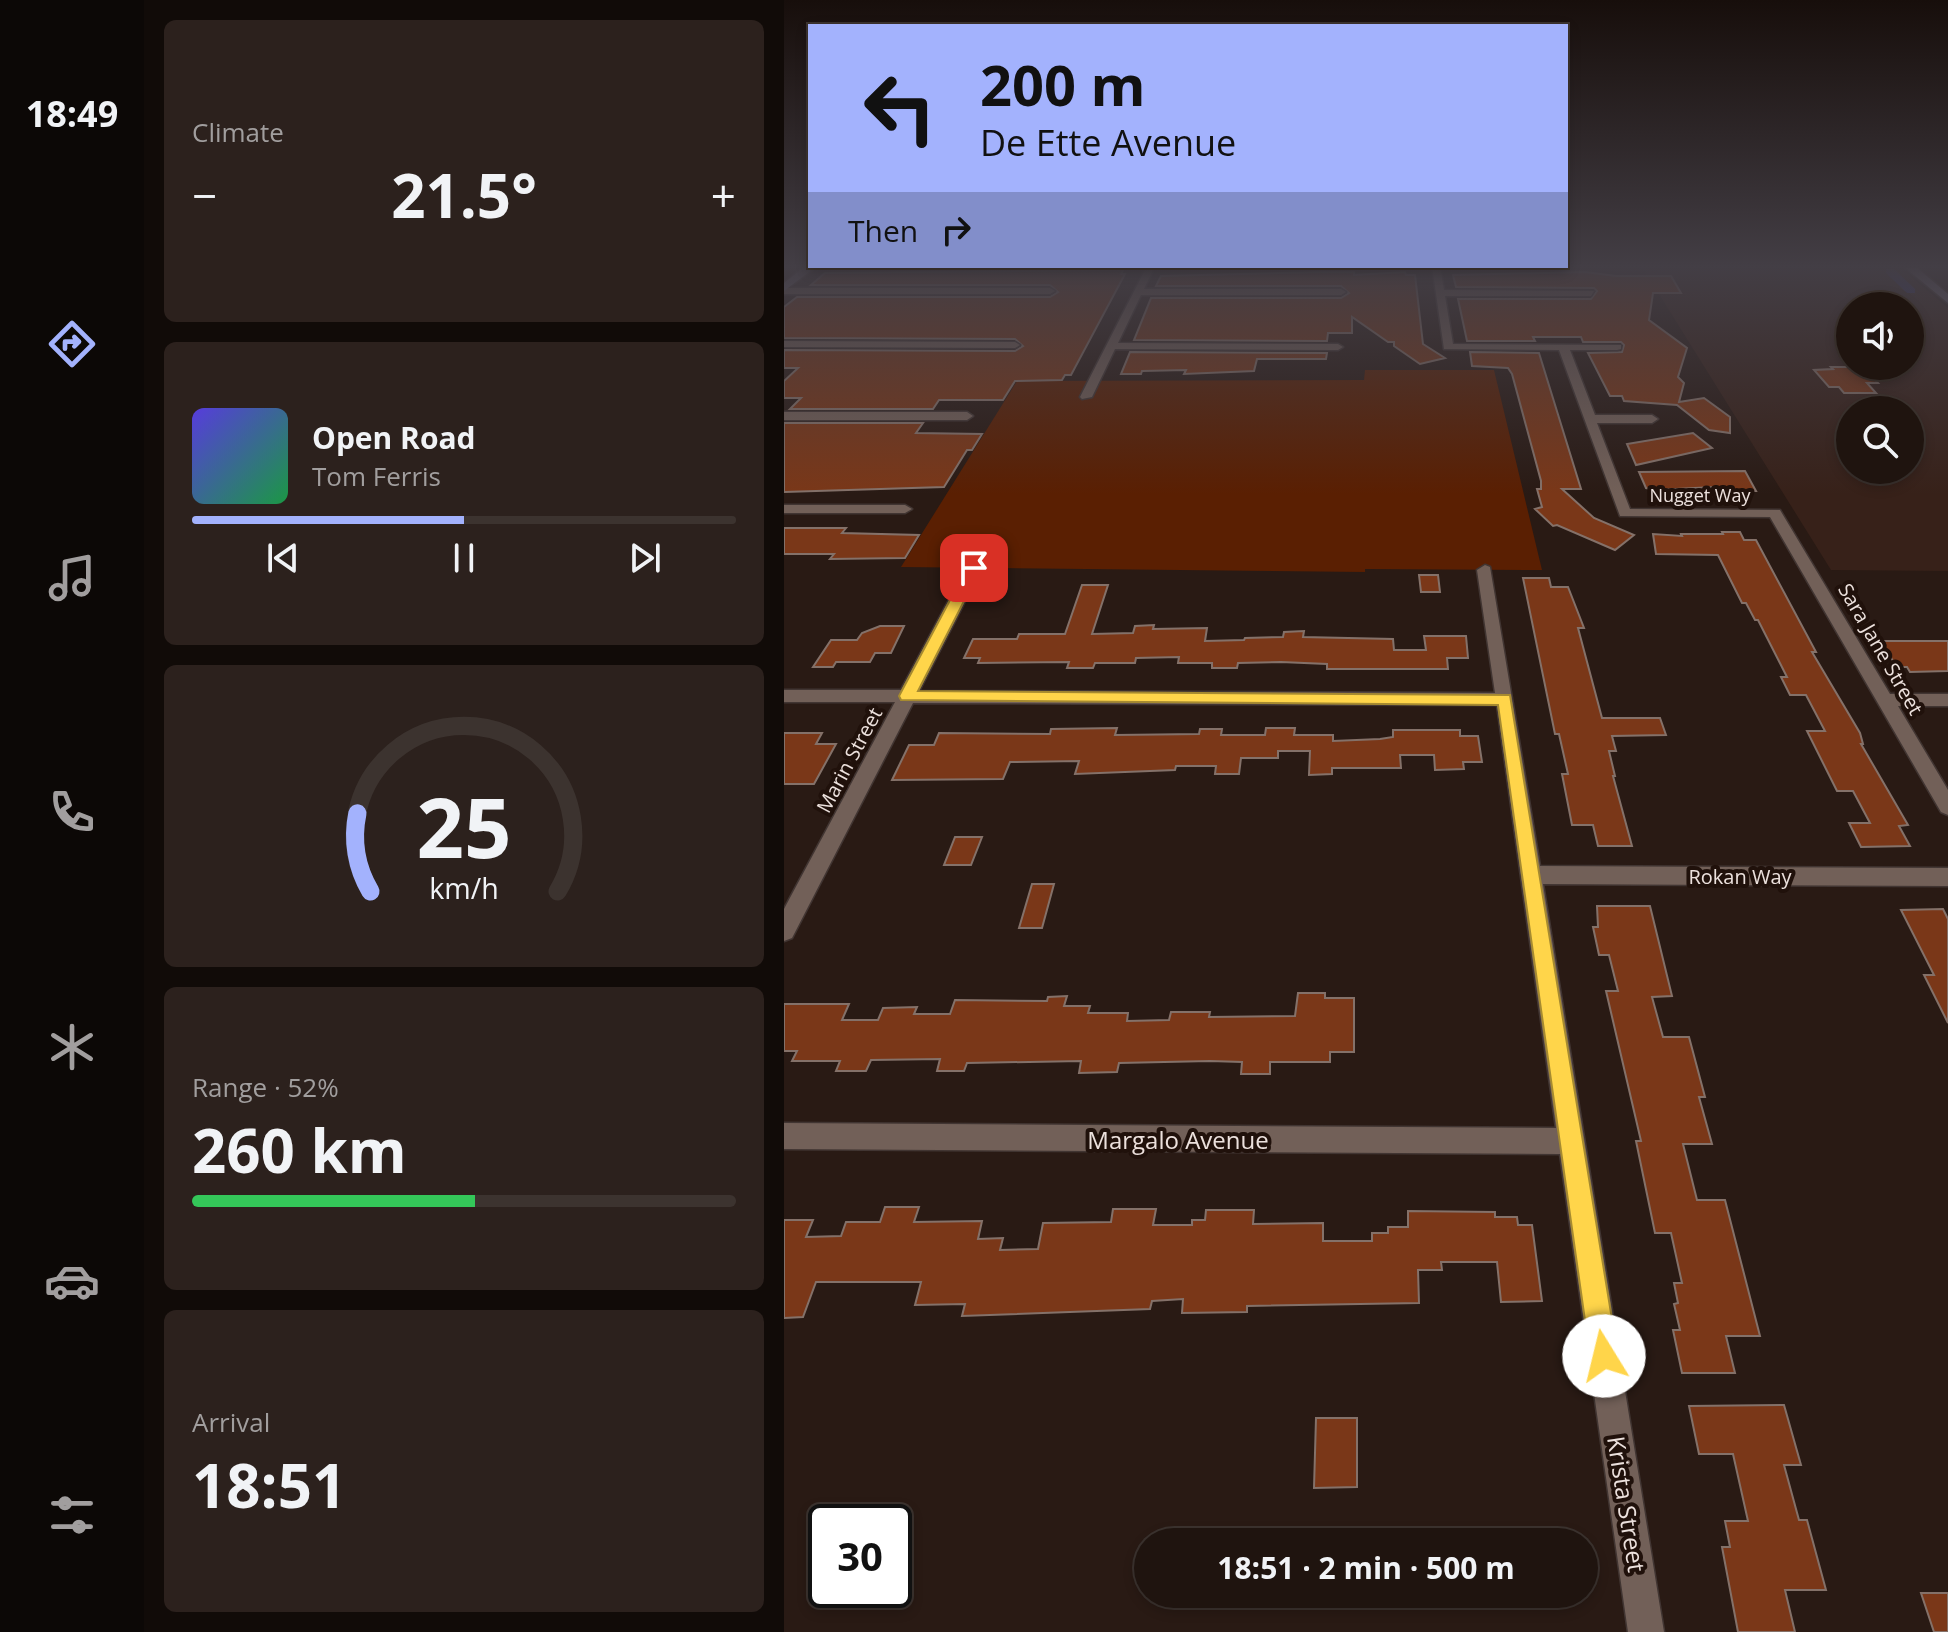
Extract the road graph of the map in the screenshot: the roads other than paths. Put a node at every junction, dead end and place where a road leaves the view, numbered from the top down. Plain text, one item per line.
1 (1114, 342) edge
2 (1447, 342) edge
3 (784, 344) edge
4 (1015, 345) dead end
5 (1112, 346) junction
6 (1338, 347) dead end
7 (1563, 347) junction
8 (1617, 347) dead end
9 (1086, 397) dead end
10 (784, 416) edge
11 (967, 416) dead end
12 (1590, 419) junction
13 (1652, 419) dead end
14 (784, 509) edge
15 (905, 509) dead end
16 (1775, 513) joint
17 (974, 568) dead end
18 (1485, 570) dead end
19 (784, 696) edge
20 (907, 696) junction
21 (1505, 699) junction
22 (1885, 700) junction
23 (1948, 700) edge
24 (1948, 807) edge
25 (1532, 875) junction
26 (1948, 877) edge
27 (784, 931) edge
28 (784, 1136) edge
29 (1572, 1141) junction
30 (1646, 1632) edge

1 - 5 street
2 - 7 street
3 - 4 street
5 - 6 street
5 - 9 street
7 - 8 street
7 - 12 street
10 - 11 street
12 - 13 street
12 - 16 street, Nugget Way
14 - 15 street
16 - 22 street, Sara Jane Street
17 - 20 street, Marin Street
18 - 21 street, Krista Street
19 - 20 street
20 - 21 street
20 - 27 street, Marin Street
21 - 25 street, Krista Street
22 - 23 street
22 - 24 street, Sara Jane Street
25 - 26 street, Rokan Way
25 - 29 street, Krista Street
28 - 29 street, Margalo Avenue
29 - 30 street, Krista Street

